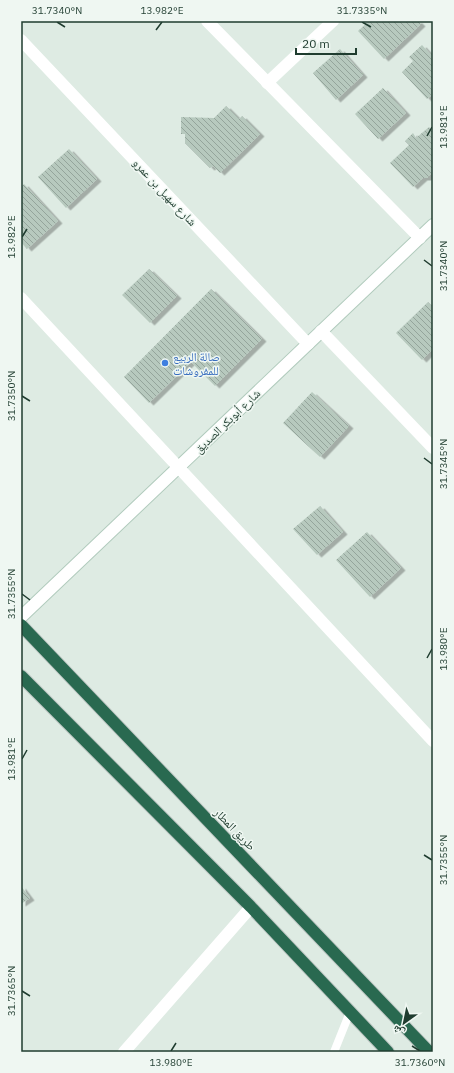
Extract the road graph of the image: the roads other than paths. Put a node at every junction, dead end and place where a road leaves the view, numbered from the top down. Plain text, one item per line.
1 (207, 21) edge
2 (333, 21) edge
3 (21, 40) edge
4 (267, 82) junction
5 (433, 225) edge
6 (420, 238) junction
7 (21, 298) edge
8 (321, 331) junction
9 (308, 344) junction
10 (433, 448) edge
11 (178, 467) junction
12 (21, 617) edge
13 (21, 625) edge
14 (21, 676) edge
15 (433, 741) edge
16 (251, 908) junction
17 (350, 1012) junction
18 (124, 1052) edge
19 (334, 1052) edge
20 (388, 1052) edge
21 (429, 1052) edge

1 - 4 street
2 - 4 street
3 - 9 street, شارع سهيل بن عمرو
4 - 6 street
5 - 6 street, شارع أبوبكر الصديق
6 - 8 street, شارع أبوبكر الصديق
7 - 11 street
8 - 9 street, شارع أبوبكر الصديق
8 - 10 street
9 - 11 street, شارع أبوبكر الصديق
11 - 12 street, شارع أبوبكر الصديق
11 - 15 street
13 - 21 highway, طريق المطار
14 - 16 highway
16 - 17 highway
16 - 18 street
17 - 19 lane
17 - 20 highway

